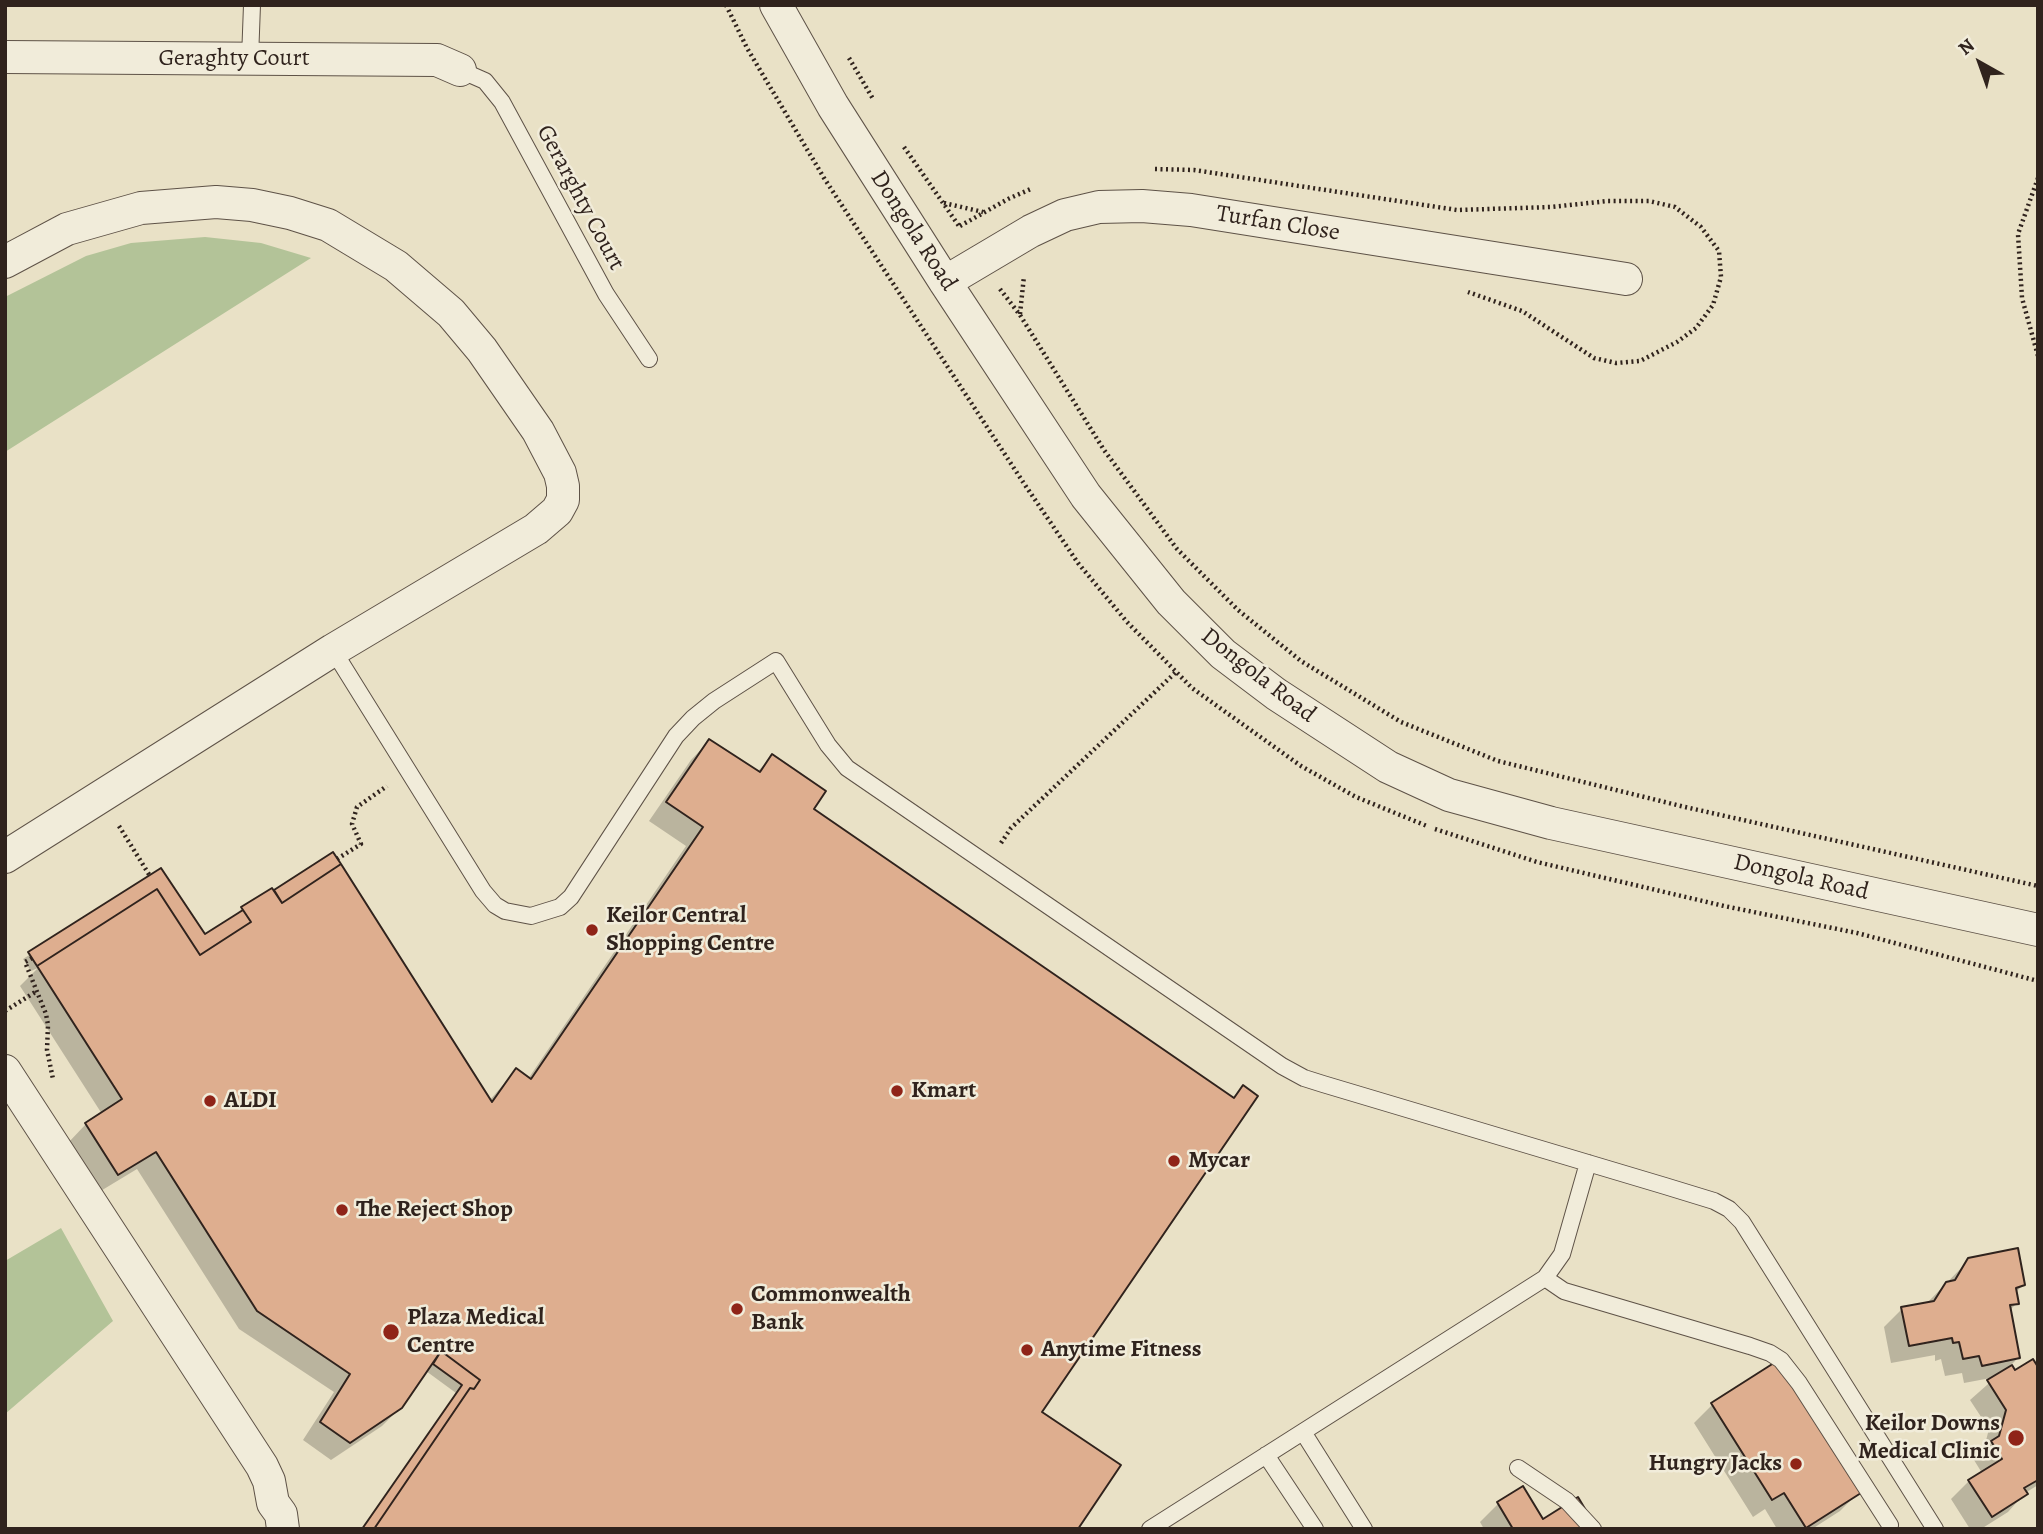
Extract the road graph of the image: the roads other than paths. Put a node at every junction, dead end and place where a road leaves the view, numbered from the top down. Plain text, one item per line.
1 (252, 5) edge
2 (776, 5) edge
3 (5, 57) edge
4 (250, 59) junction
5 (460, 69) joint
6 (5, 262) edge
7 (1626, 279) dead end
8 (945, 282) junction
9 (649, 359) dead end
10 (332, 650) junction
11 (5, 857) edge
12 (2038, 930) edge
13 (5, 1071) edge
14 (1588, 1163) junction
15 (1545, 1278) junction
16 (1303, 1432) junction
17 (1266, 1455) junction
18 (1518, 1468) dead end
19 (274, 1520) edge
20 (1890, 1525) dead end
21 (1150, 1529) edge
22 (1315, 1529) edge
23 (1364, 1529) edge
24 (1593, 1529) edge
25 (1935, 1529) edge

1 - 4 lane
2 - 8 street, Dongola Road
3 - 4 street, Geraghty Court
4 - 5 street, Geraghty Court
5 - 9 lane, Gerarghty Court
6 - 10 street
7 - 8 street, Turfan Close
8 - 12 street, Dongola Road
10 - 11 street
10 - 14 lane
13 - 19 street
14 - 15 lane
14 - 25 lane
15 - 16 lane
15 - 20 lane
16 - 17 lane
16 - 23 lane
17 - 21 lane
17 - 22 lane
18 - 24 lane

